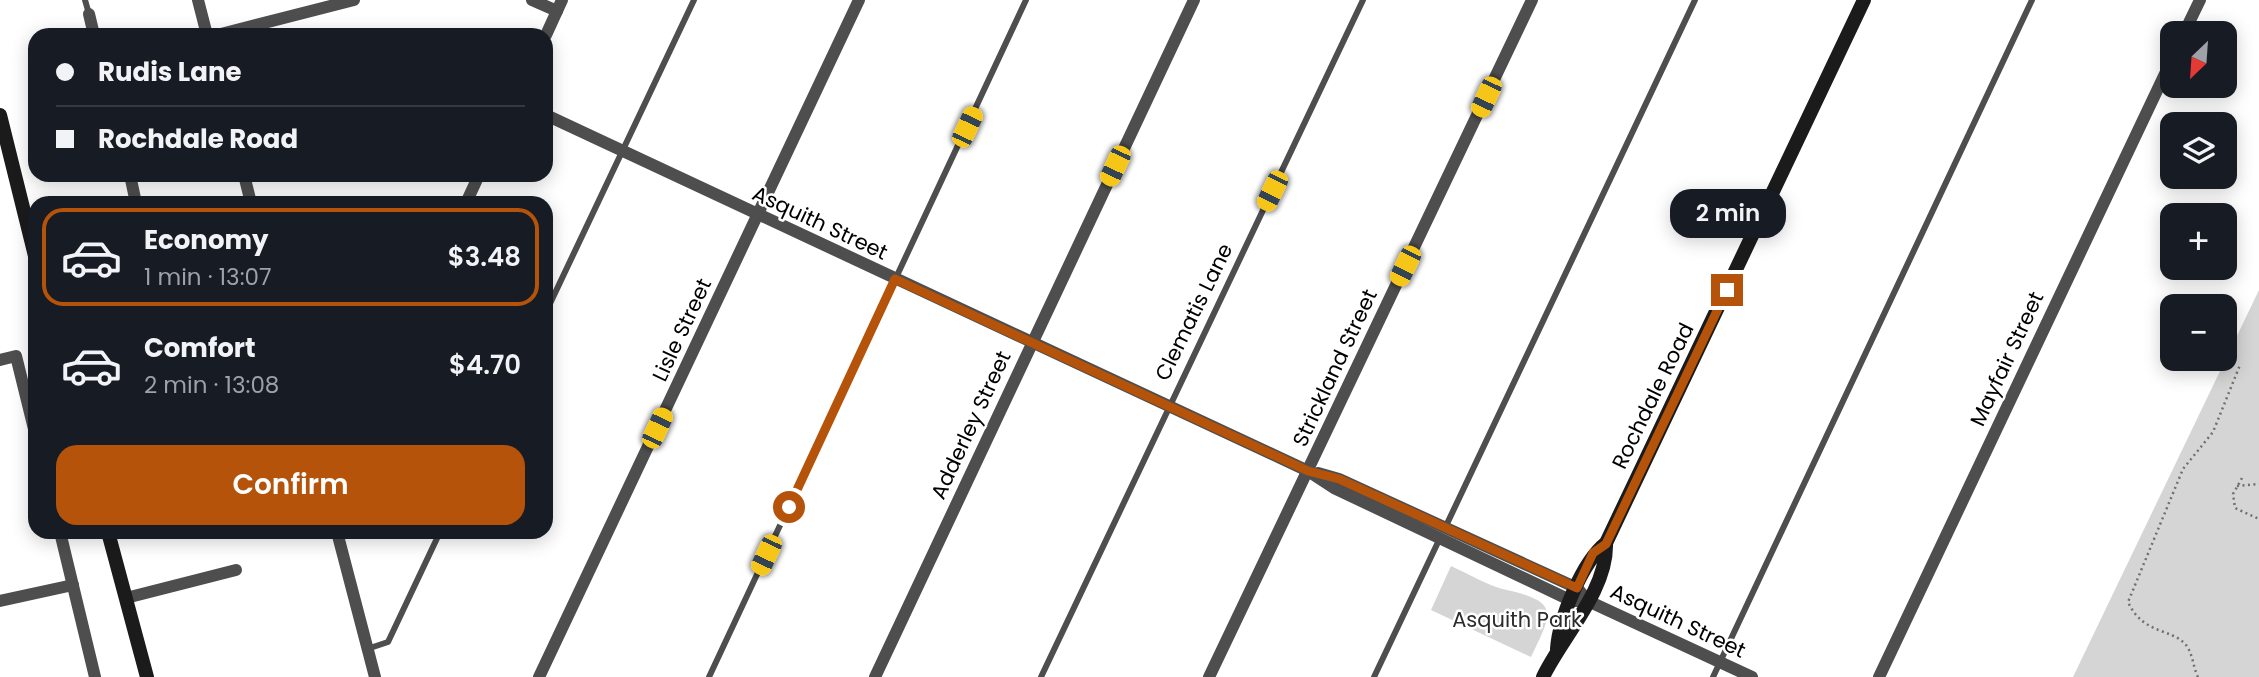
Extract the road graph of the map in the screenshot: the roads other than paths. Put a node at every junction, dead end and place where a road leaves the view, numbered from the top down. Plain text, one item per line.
1 (85, 0) edge
2 (198, 0) edge
3 (354, 0) edge
4 (532, 0) edge
5 (694, 0) edge
6 (859, 0) edge
7 (1026, 0) edge
8 (1194, 0) edge
9 (1363, 0) edge
10 (1532, 0) edge
11 (1695, 0) edge
12 (1864, 0) edge
13 (2032, 0) edge
14 (2200, 0) edge
15 (559, 5) edge
16 (89, 14) joint
17 (2190, 21) edge
18 (92, 28) edge
19 (205, 28) edge
20 (245, 28) edge
21 (549, 28) edge
22 (2160, 84) edge
23 (0, 115) edge
24 (553, 118) edge
25 (3, 132) edge
26 (623, 151) junction
27 (757, 215) junction
28 (28, 226) edge
29 (895, 279) junction
30 (553, 297) edge
31 (1032, 341) junction
32 (0, 360) edge
33 (28, 405) edge
34 (1169, 405) junction
35 (1308, 471) junction
36 (1443, 533) junction
37 (62, 539) edge
38 (110, 539) edge
39 (339, 539) edge
40 (437, 539) edge
41 (1606, 544) junction
42 (236, 570) dead end
43 (73, 585) junction
44 (1574, 594) junction
45 (126, 598) junction
46 (0, 601) edge
47 (1588, 601) junction
48 (367, 649) junction
49 (1557, 649) junction
50 (1720, 662) junction
51 (96, 677) edge
52 (147, 677) edge
53 (375, 677) edge
54 (539, 677) edge
55 (709, 677) edge
56 (875, 677) edge
57 (1041, 677) edge
58 (1209, 677) edge
59 (1374, 677) edge
60 (1544, 677) edge
61 (1713, 677) edge
62 (1752, 677) edge
63 (1879, 677) edge

1 - 16 lane
2 - 19 street
3 - 20 street
4 - 15 street
5 - 26 lane
6 - 27 street, Lisle Street
7 - 29 lane
8 - 31 street, Adderley Street
9 - 34 lane, Clematis Lane
10 - 35 street, Strickland Street
11 - 36 lane
12 - 41 main road, Rochdale Road
13 - 50 lane
14 - 17 street
15 - 21 street
16 - 18 street
22 - 63 street, Mayfair Street
23 - 25 main road
24 - 26 street, Asquith Street
25 - 28 main road
26 - 27 street, Asquith Street
26 - 30 lane
27 - 29 street, Asquith Street
27 - 54 street, Lisle Street
29 - 31 street, Asquith Street
29 - 55 lane
31 - 34 street, Asquith Street
31 - 56 street, Adderley Street
32 - 33 street
34 - 35 street, Asquith Street
34 - 57 lane, Clematis Lane
35 - 36 street, Asquith Street
35 - 58 street, Strickland Street
36 - 44 street, Asquith Street
36 - 59 lane
37 - 43 street
38 - 45 main road
39 - 48 street
40 - 48 lane
41 - 44 main road, Rochdale Road
41 - 47 main road, Rochdale Road
42 - 45 street
43 - 46 street
43 - 51 street
44 - 47 street, Asquith Street
44 - 49 main road, Rochdale Road
45 - 52 main road
47 - 49 main road, Rochdale Road
47 - 50 street, Asquith Street
48 - 53 street
49 - 60 main road, Rochdale Road
50 - 61 lane
50 - 62 street, Asquith Street

